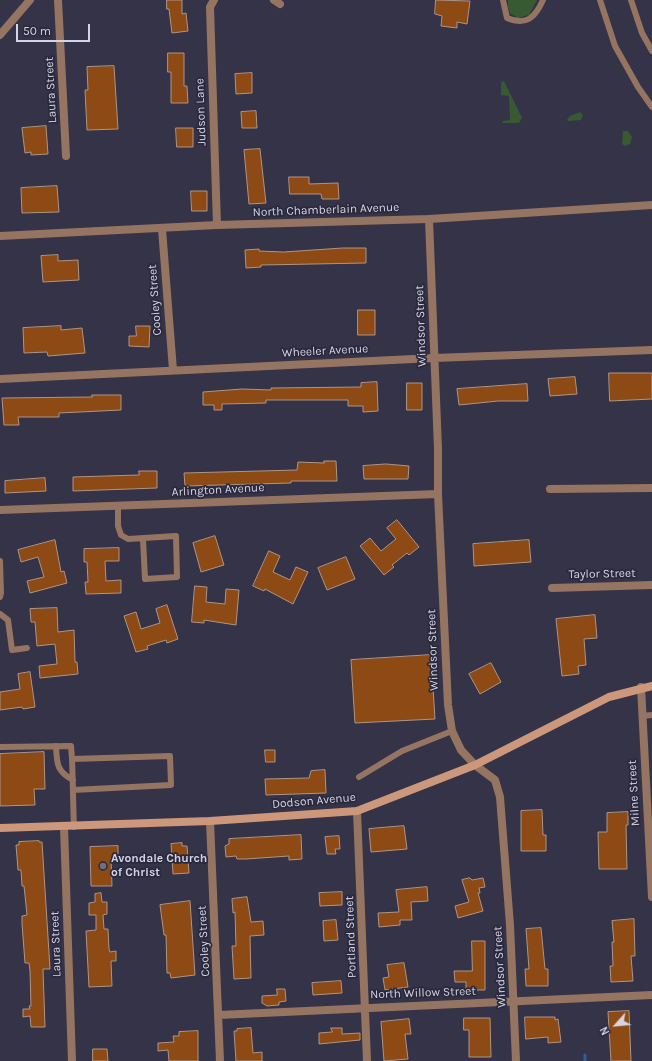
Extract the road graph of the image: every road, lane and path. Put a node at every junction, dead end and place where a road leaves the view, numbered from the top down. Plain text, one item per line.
1 (30, 0) edge
2 (58, 0) edge
3 (214, 0) edge
4 (503, 0) edge
5 (543, 0) edge
6 (600, 0) edge
7 (631, 0) edge
8 (0, 35) edge
9 (652, 51) edge
10 (652, 107) edge
11 (66, 156) dead end
12 (652, 205) edge
13 (429, 219) junction
14 (218, 225) junction
15 (162, 229) junction
16 (0, 236) edge
17 (652, 350) edge
18 (434, 358) junction
19 (173, 370) junction
20 (0, 379) edge
21 (652, 488) edge
22 (550, 489) dead end
23 (438, 494) junction
24 (118, 506) junction
25 (0, 510) edge
26 (142, 539) junction
27 (0, 561) edge
28 (652, 585) edge
29 (552, 588) dead end
30 (0, 597) edge
31 (0, 614) edge
32 (27, 648) dead end
33 (652, 686) edge
34 (641, 687) junction
35 (652, 715) edge
36 (642, 716) junction
37 (452, 731) junction
38 (56, 746) junction
39 (0, 747) edge
40 (72, 759) junction
41 (475, 765) junction
42 (359, 777) dead end
43 (73, 780) junction
44 (73, 790) junction
45 (357, 811) junction
46 (210, 821) junction
47 (64, 827) junction
48 (74, 827) junction
49 (0, 828) edge
50 (652, 897) edge
51 (652, 996) edge
52 (514, 1002) junction
53 (365, 1007) junction
54 (219, 1015) junction
55 (72, 1061) edge
56 (220, 1061) edge
57 (367, 1061) edge
58 (516, 1061) edge

1 - 8 street
2 - 11 street, Laura Street
3 - 14 street, Judson Lane
4 - 5 lane
6 - 10 lane
7 - 9 lane
12 - 13 street, North Chamberlain Avenue
13 - 14 street, North Chamberlain Avenue
13 - 18 street, Windsor Street
14 - 15 street, North Chamberlain Avenue
15 - 16 street, North Chamberlain Avenue
15 - 19 street, Cooley Street
17 - 18 street, Wheeler Avenue
18 - 19 street, Wheeler Avenue
18 - 23 street, Windsor Street
19 - 20 street, Wheeler Avenue
21 - 22 street
23 - 24 street, Arlington Avenue
23 - 37 street, Windsor Street
24 - 25 street, Arlington Avenue
24 - 26 lane
26 - 26 lane
27 - 30 lane
28 - 29 street, Taylor Street
31 - 32 lane
33 - 34 main road, Dodson Avenue
34 - 36 street, Milne Street
34 - 41 main road, Dodson Avenue
35 - 36 lane
36 - 50 street, Milne Street
37 - 41 street, Windsor Street
37 - 42 lane
38 - 39 lane
38 - 40 lane
38 - 43 lane
40 - 43 lane
40 - 44 lane
41 - 45 main road, Dodson Avenue
41 - 52 street, Windsor Street
43 - 44 lane
44 - 48 lane
45 - 46 main road, Dodson Avenue
45 - 53 street, Portland Street
46 - 48 main road, Dodson Avenue
46 - 54 street, Cooley Street
47 - 48 main road, Dodson Avenue
47 - 49 main road, Dodson Avenue
47 - 55 street, Laura Street
51 - 52 street, North Willow Street
52 - 53 street, North Willow Street
52 - 58 street, Windsor Street
53 - 54 street, North Willow Street
53 - 57 street, Portland Street
54 - 56 street, Cooley Street

